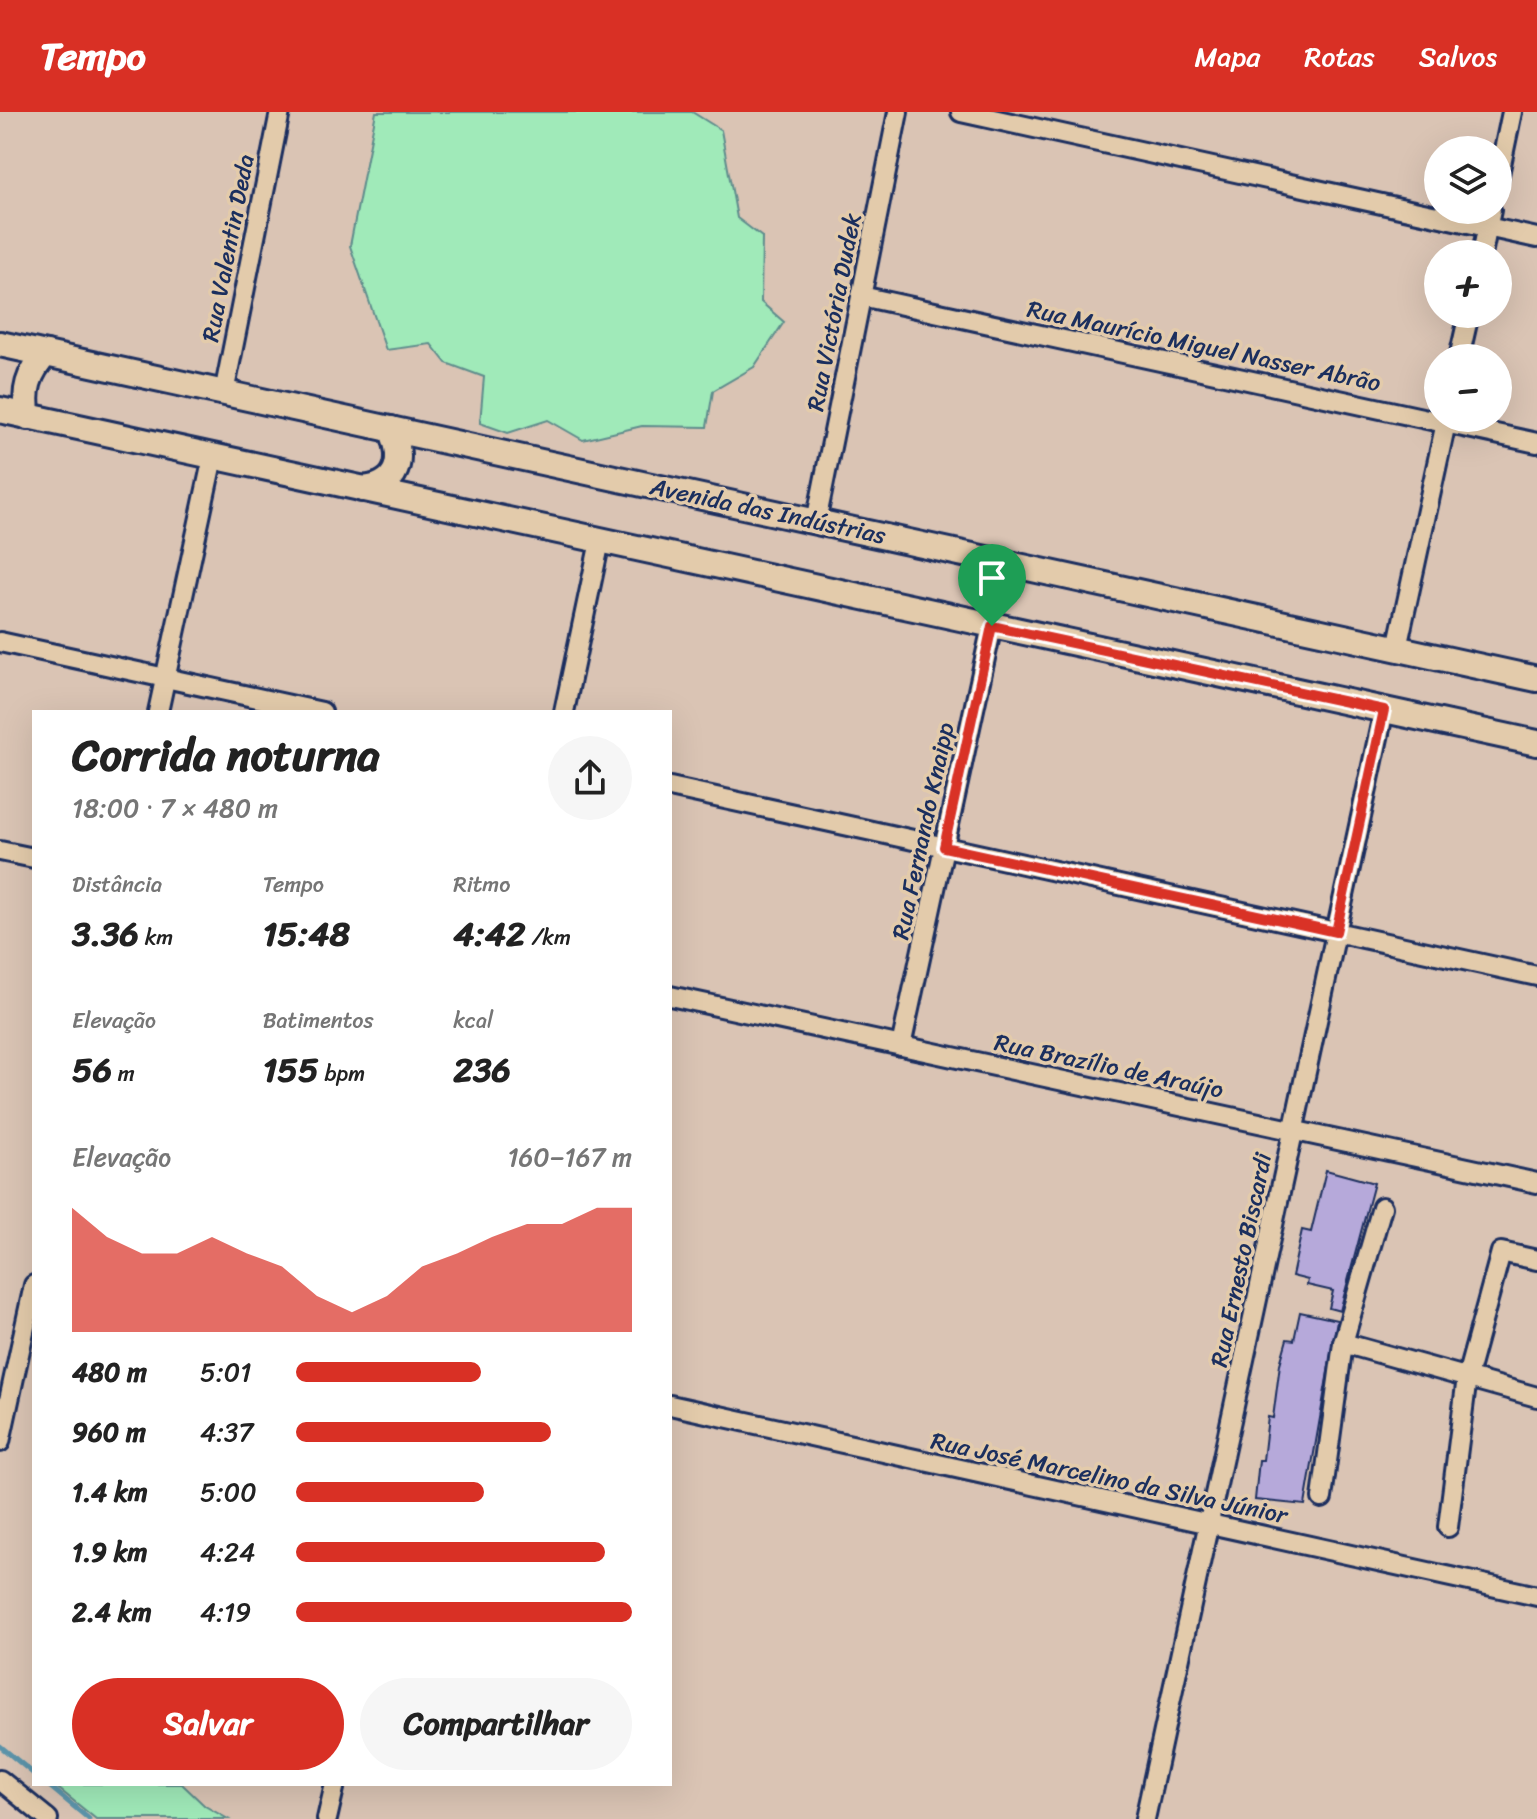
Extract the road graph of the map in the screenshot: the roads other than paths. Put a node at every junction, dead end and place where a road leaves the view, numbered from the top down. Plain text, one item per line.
1 (280, 112) edge
2 (898, 112) edge
3 (961, 112) edge
4 (1512, 112) edge
5 (1507, 136) edge
6 (1424, 205) edge
7 (1504, 224) edge
8 (1537, 238) edge
9 (861, 296) junction
10 (0, 344) edge
11 (46, 354) junction
12 (224, 393) junction
13 (0, 410) edge
14 (1424, 416) edge
15 (28, 417) junction
16 (391, 429) junction
17 (1444, 432) edge
18 (1492, 432) edge
19 (1537, 443) edge
20 (213, 457) junction
21 (362, 489) junction
22 (816, 522) junction
23 (600, 541) junction
24 (992, 626) junction
25 (0, 642) edge
26 (1397, 648) junction
27 (165, 678) junction
28 (1537, 679) edge
29 (158, 710) edge
30 (313, 710) edge
31 (564, 710) edge
32 (1384, 710) junction
33 (1537, 743) edge
34 (672, 787) edge
35 (944, 847) junction
36 (0, 851) edge
37 (32, 858) edge
38 (1336, 932) junction
39 (1537, 976) edge
40 (672, 996) edge
41 (901, 1046) junction
42 (1293, 1130) junction
43 (1537, 1183) edge
44 (1382, 1207) dead end
45 (1537, 1260) edge
46 (32, 1294) edge
47 (1343, 1343) junction
48 (1467, 1377) junction
49 (1537, 1397) edge
50 (672, 1405) edge
51 (0, 1442) edge
52 (1322, 1498) dead end
53 (1208, 1525) junction
54 (1448, 1527) dead end
55 (1537, 1596) edge
56 (0, 1780) edge
57 (335, 1786) edge
58 (48, 1819) edge
59 (327, 1819) edge
60 (1145, 1819) edge

1 - 12 street, Rua Valentin Deda
2 - 9 street, Rua Victória Dudek
3 - 6 street
4 - 5 street
7 - 8 street
9 - 14 street, Rua Maurício Miguel Nasser Abrão
9 - 22 street, Rua Victória Dudek
10 - 11 main road, Avenida das Indústrias
11 - 12 main road, Avenida das Indústrias
11 - 15 main road
12 - 16 main road, Avenida das Indústrias
13 - 15 main road
15 - 20 main road
16 - 21 main road
16 - 22 main road, Avenida das Indústrias
17 - 26 street
18 - 19 street, Rua Maurício Miguel Nasser Abrão
20 - 21 main road
20 - 27 street
21 - 23 main road
22 - 26 main road, Avenida das Indústrias
23 - 24 main road
23 - 31 street
24 - 32 main road
24 - 35 street, Rua Fernando Knaipp
25 - 27 street
26 - 28 main road, Avenida das Indústrias
27 - 29 street
27 - 30 street
32 - 33 main road
32 - 38 street, Rua Ernesto Biscardi
34 - 35 street
35 - 38 street
35 - 41 street, Rua Fernando Knaipp
36 - 37 street
38 - 39 street
38 - 42 street, Rua Ernesto Biscardi
40 - 41 street, Rua Brazílio de Araújo
41 - 42 street, Rua Brazílio de Araújo
42 - 43 street, Rua Brazílio de Araújo
42 - 53 street, Rua Ernesto Biscardi
44 - 47 street
45 - 48 street
46 - 51 street
47 - 48 street
47 - 52 street
48 - 49 street
48 - 54 street
50 - 53 street, Rua José Marcelino da Silva Júnior
53 - 55 street, Rua José Marcelino da Silva Júnior
53 - 60 street, Rua Ernesto Biscardi
56 - 58 street
57 - 59 street

